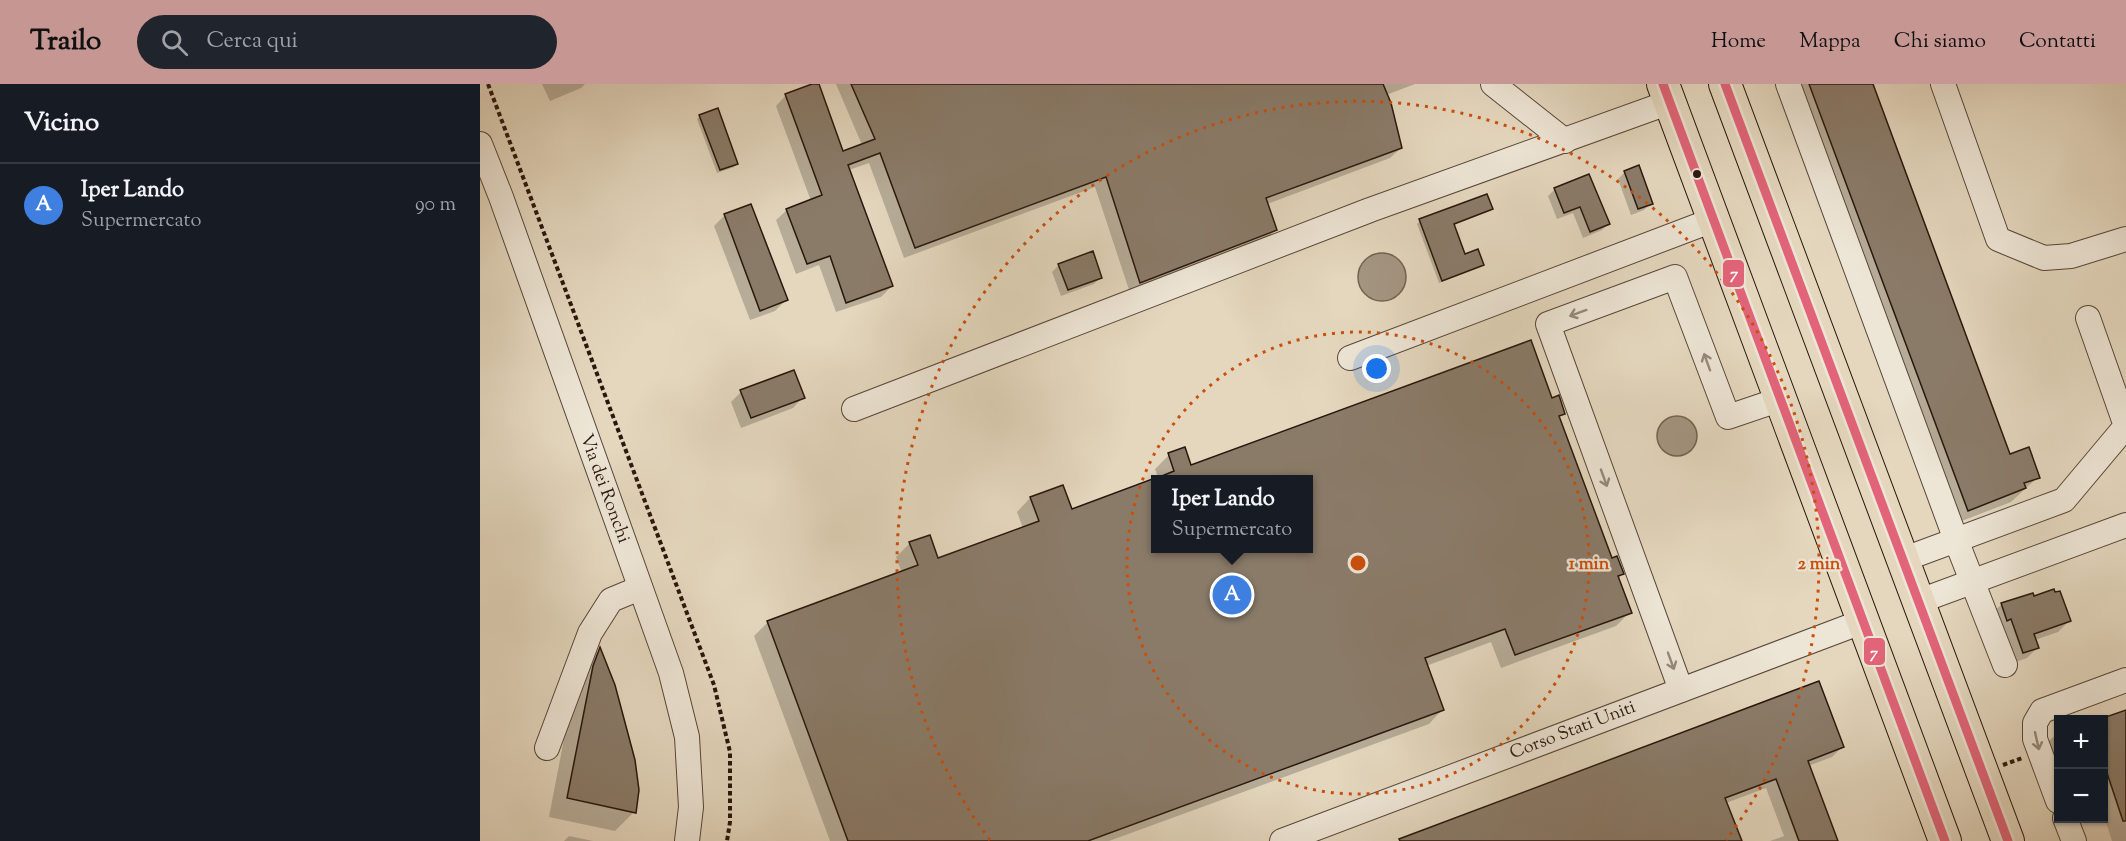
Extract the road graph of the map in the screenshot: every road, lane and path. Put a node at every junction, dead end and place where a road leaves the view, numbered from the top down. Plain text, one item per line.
1 (488, 84) edge
2 (1492, 84) edge
3 (1725, 84) edge
4 (1788, 84) edge
5 (1943, 84) edge
6 (1667, 93) edge
7 (1565, 141) junction
8 (480, 144) edge
9 (1713, 220) junction
10 (2126, 239) edge
11 (2088, 318) dead end
12 (1350, 358) dead end
13 (1781, 399) junction
14 (854, 409) dead end
15 (2126, 525) edge
16 (1956, 540) junction
17 (1902, 560) junction
18 (1972, 581) junction
19 (640, 588) junction
20 (1917, 602) junction
21 (1864, 621) junction
22 (2006, 665) dead end
23 (2126, 680) edge
24 (1682, 690) junction
25 (548, 748) dead end
26 (2054, 790) edge
27 (2067, 823) edge
28 (687, 841) edge
29 (727, 841) edge
30 (1282, 841) edge
31 (1945, 841) edge
32 (2008, 841) edge
33 (2074, 841) edge

1 - 29 path
2 - 7 street
3 - 17 main road
4 - 16 street
5 - 10 street
6 - 7 street
6 - 9 main road
7 - 14 street
8 - 19 street, Via dei Ronchi
9 - 12 street
9 - 13 main road
11 - 16 street
13 - 21 main road
13 -> 24 street
15 - 18 street
16 - 17 street
16 - 18 street
17 - 20 main road
18 - 20 street
18 - 22 street
19 - 25 street
19 - 28 street, Via dei Ronchi
20 - 32 main road
21 - 24 street, Corso Stati Uniti
21 - 31 main road
23 -> 26 street
24 - 30 street, Corso Stati Uniti
27 - 33 street

